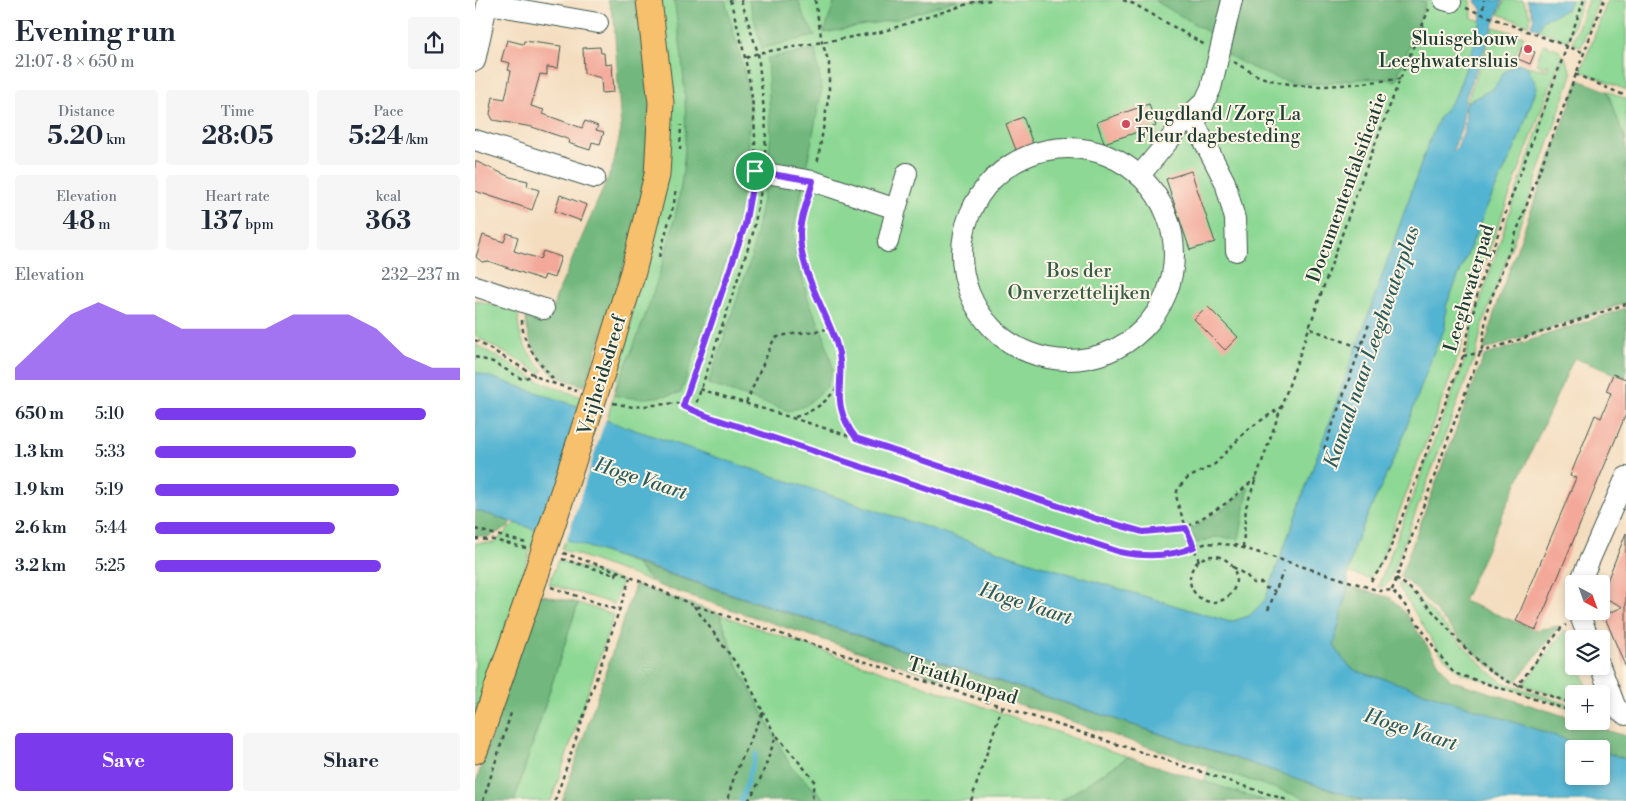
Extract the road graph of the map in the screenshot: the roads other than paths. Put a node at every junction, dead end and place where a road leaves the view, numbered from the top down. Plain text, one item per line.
1 (1232, 0) edge
2 (488, 2) edge
3 (649, 6) edge
4 (598, 23) dead end
5 (475, 61) edge
6 (1205, 101) junction
7 (475, 140) edge
8 (759, 172) road end
9 (907, 173) dead end
10 (1140, 175) junction
11 (595, 178) dead end
12 (896, 209) junction
13 (888, 242) dead end
14 (1236, 251) dead end
15 (475, 286) edge
16 (535, 306) road end
17 (1626, 476) edge
18 (1583, 575) edge
19 (1603, 675) edge
20 (1626, 715) edge
21 (475, 751) edge

1 - 6 street
2 - 4 street
2 - 5 street
3 - 21 main road, Vrijheidsdreef, bridge
6 - 10 street
6 - 14 street
7 - 11 street
8 - 12 street
9 - 12 street
10 - 10 street
12 - 13 street
15 - 16 street
17 - 18 street
19 - 20 street

